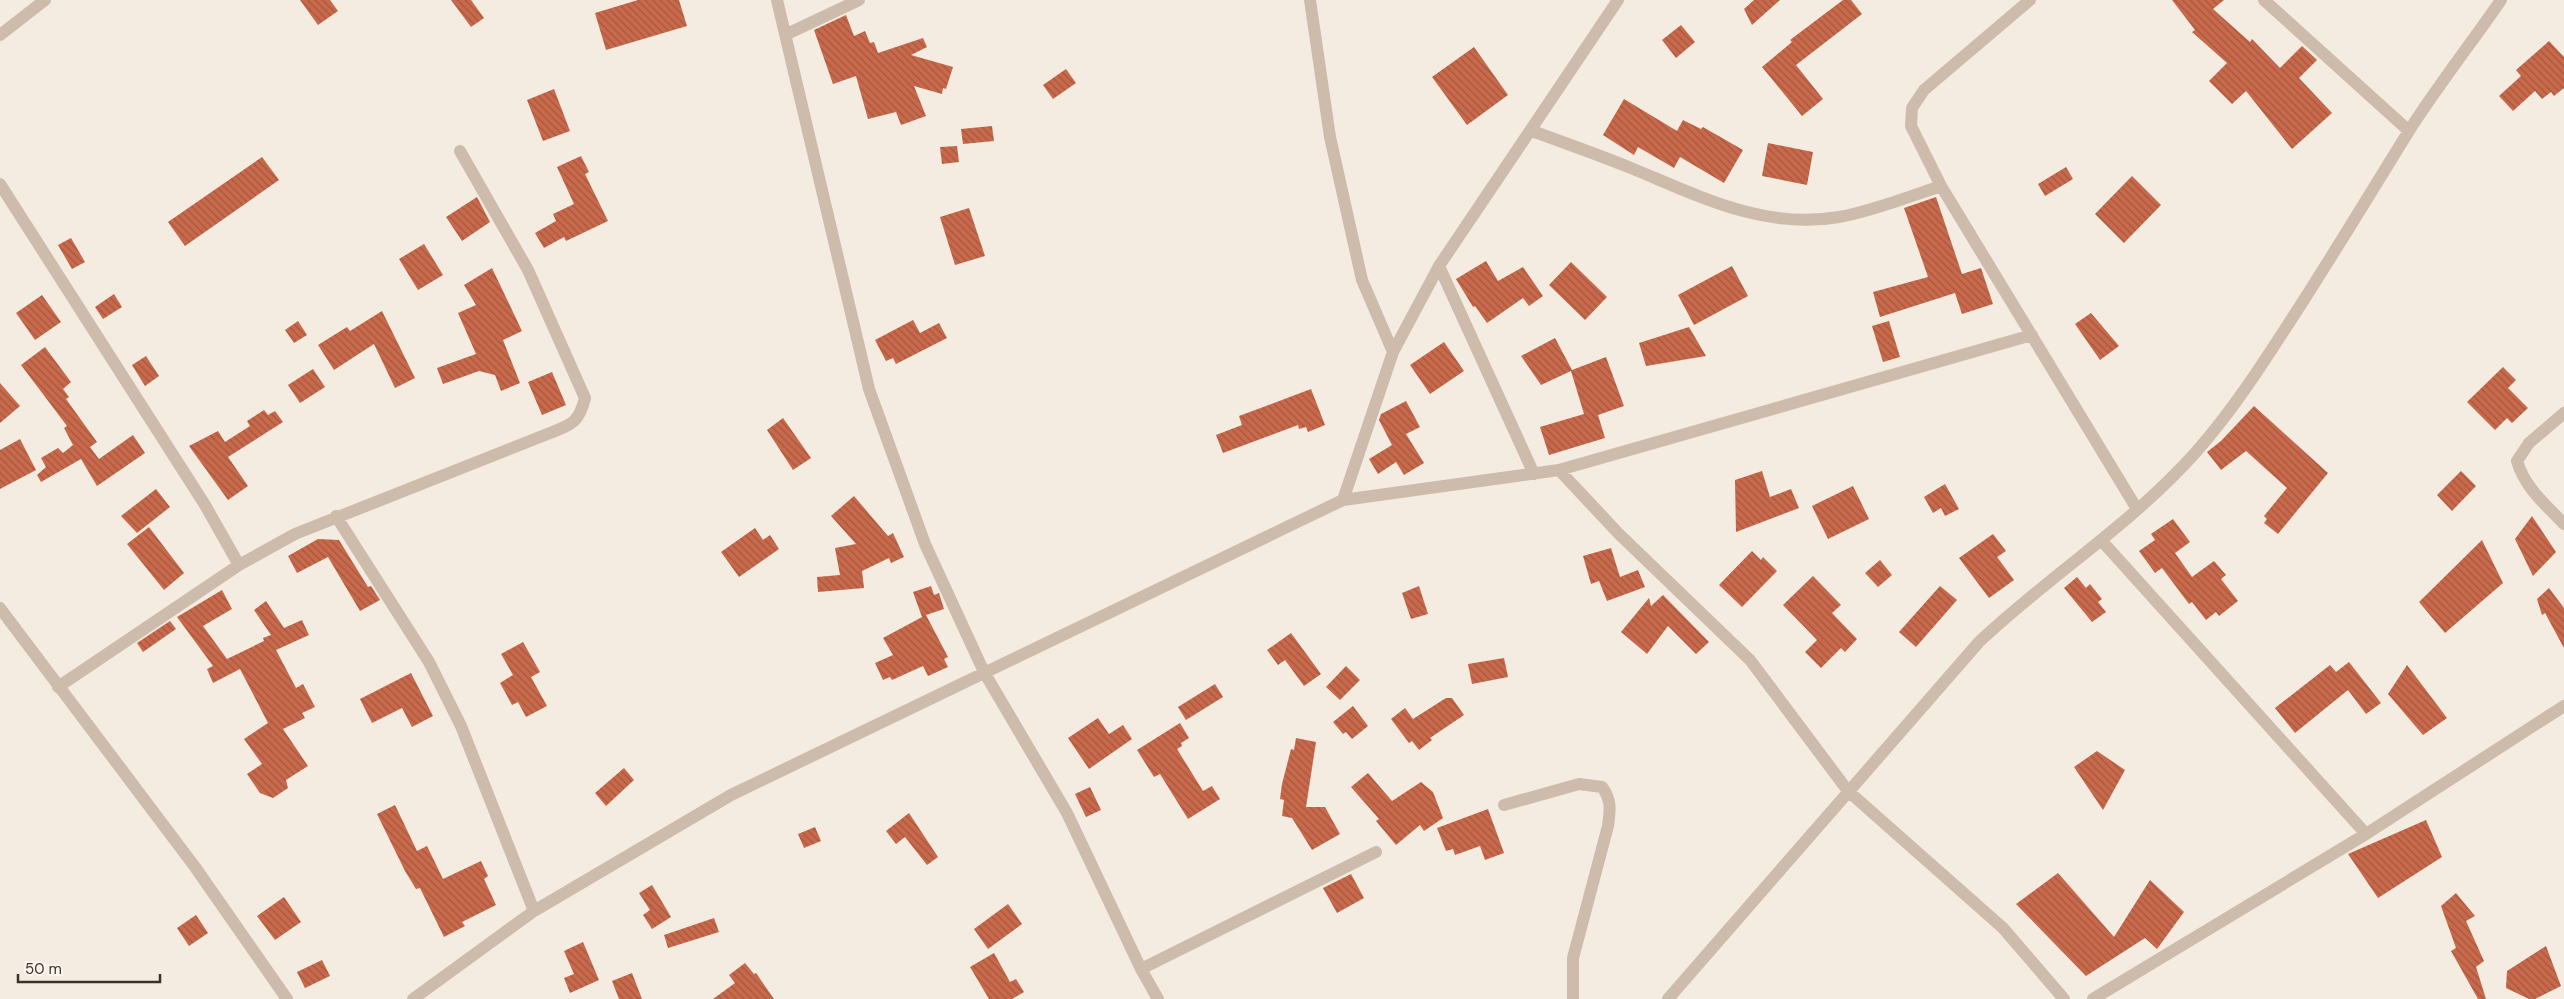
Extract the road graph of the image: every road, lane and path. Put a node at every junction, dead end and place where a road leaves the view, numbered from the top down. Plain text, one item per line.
1 (45, 0) edge
2 (778, 0) edge
3 (859, 0) edge
4 (1310, 0) edge
5 (1618, 0) edge
6 (2030, 0) edge
7 (2264, 0) edge
8 (2500, 0) edge
9 (786, 34) junction
10 (0, 35) edge
11 (1532, 131) junction
12 (2409, 132) junction
13 (460, 152) dead end
14 (0, 184) edge
15 (1942, 186) junction
16 (1439, 266) junction
17 (2032, 335) junction
18 (1393, 352) junction
19 (2564, 413) edge
20 (1559, 470) junction
21 (1534, 474) junction
22 (1343, 500) junction
23 (2137, 509) junction
24 (336, 516) junction
25 (2564, 524) edge
26 (2101, 540) junction
27 (239, 565) junction
28 (0, 608) edge
29 (984, 672) junction
30 (58, 687) junction
31 (2564, 706) edge
32 (1848, 791) junction
33 (1504, 805) dead end
34 (2366, 834) junction
35 (1376, 852) dead end
36 (534, 911) junction
37 (1141, 969) junction
38 (287, 999) edge
39 (414, 999) edge
40 (1158, 999) edge
41 (1573, 999) edge
42 (1668, 999) edge
43 (2064, 999) edge
44 (2093, 999) edge

1 - 10 street
2 - 9 street
3 - 9 street
4 - 18 street
5 - 11 street
6 - 15 street
7 - 12 street
8 - 12 street
9 - 29 street
11 - 15 street
11 - 16 street
12 - 23 street
13 - 24 street
14 - 27 street
15 - 17 street
16 - 18 street
16 - 21 street
17 - 20 street
17 - 23 street
18 - 22 street
19 - 25 street
20 - 21 street
20 - 32 street
21 - 22 street
22 - 29 street
23 - 26 street
24 - 27 street
24 - 36 street
26 - 32 street
26 - 34 street
27 - 30 street
28 - 30 street
29 - 36 street
29 - 37 street
30 - 38 street
31 - 34 street
32 - 42 street
32 - 43 street
33 - 41 street
34 - 44 street
35 - 37 street
36 - 39 street
37 - 40 street

